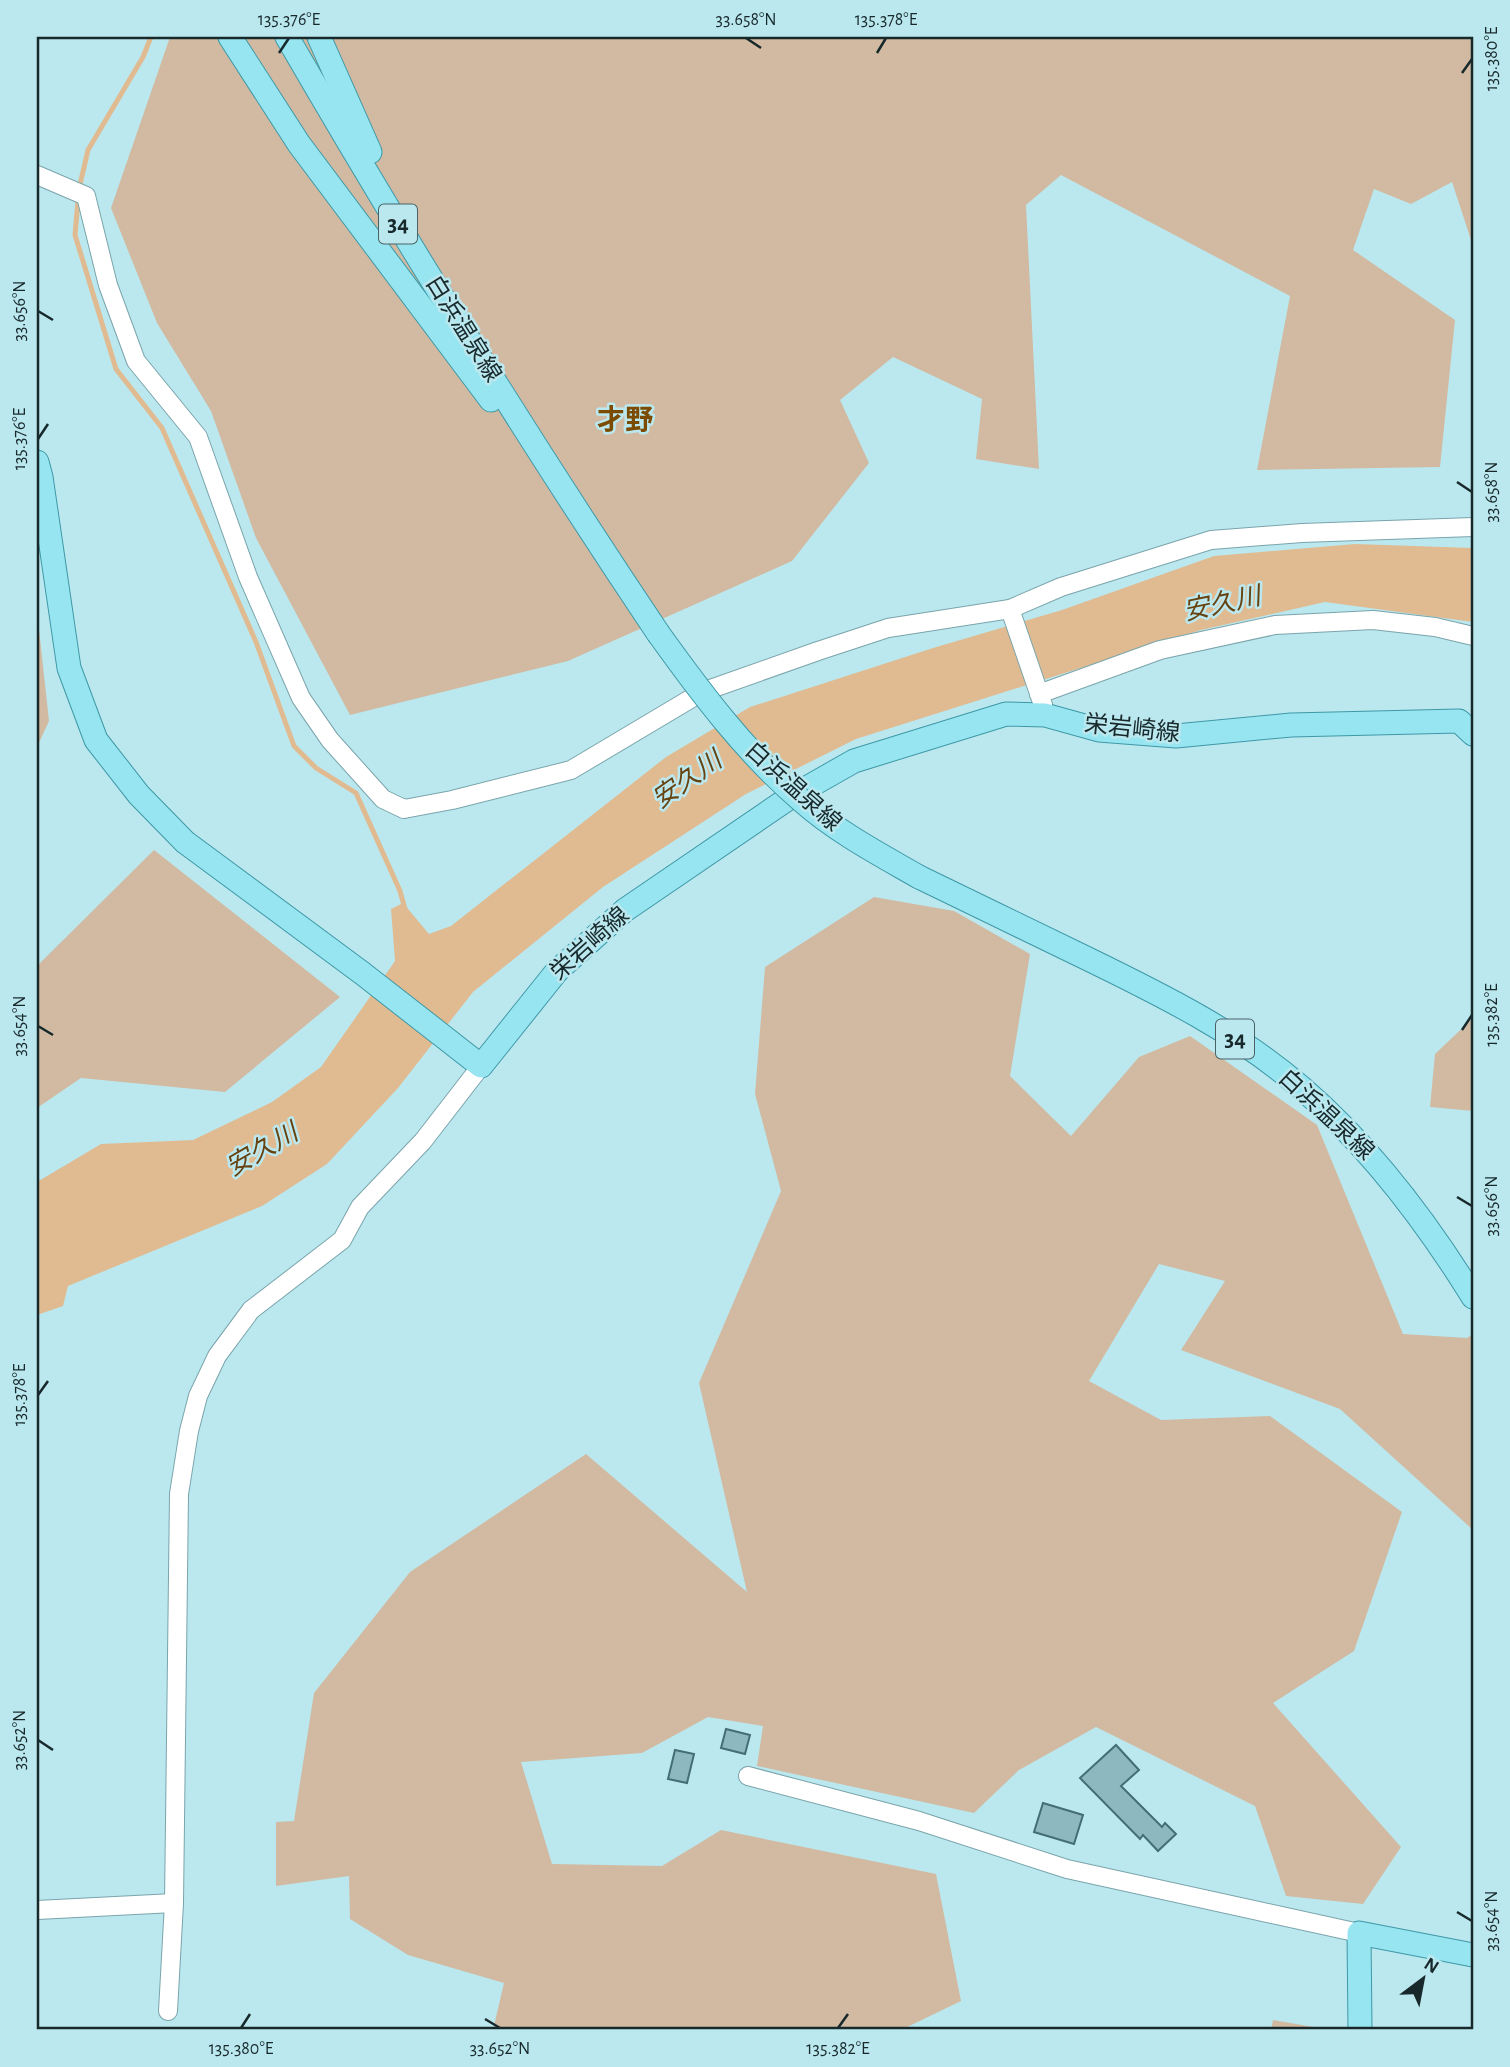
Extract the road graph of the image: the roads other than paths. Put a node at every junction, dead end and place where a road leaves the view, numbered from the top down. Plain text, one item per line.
1 (230, 37) edge
2 (287, 37) edge
3 (319, 37) edge
4 (37, 175) edge
5 (513, 409) junction
6 (37, 462) edge
7 (1473, 527) edge
8 (592, 534) junction
9 (1012, 613) junction
10 (1473, 636) edge
11 (1042, 704) junction
12 (1469, 726) edge
13 (481, 1066) junction
14 (1473, 1297) edge
15 (748, 1776) dead end
16 (174, 1903) junction
17 (37, 1910) edge
18 (1359, 1933) junction
19 (1473, 1955) edge
20 (168, 2011) dead end
21 (1360, 2030) edge

1 - 8 main road
2 - 5 main road, 白浜温泉線 / 34
3 - 5 main road
4 - 9 street
5 - 8 main road, 白浜温泉線 / 34
6 - 13 main road
7 - 9 street
8 - 14 main road, 白浜温泉線 / 34, bridge
9 - 11 street
10 - 11 street
11 - 12 main road, 栄岩崎線
11 - 13 main road, 栄岩崎線
13 - 16 street
15 - 18 street
16 - 17 street
16 - 20 street
18 - 19 main road
18 - 21 main road

